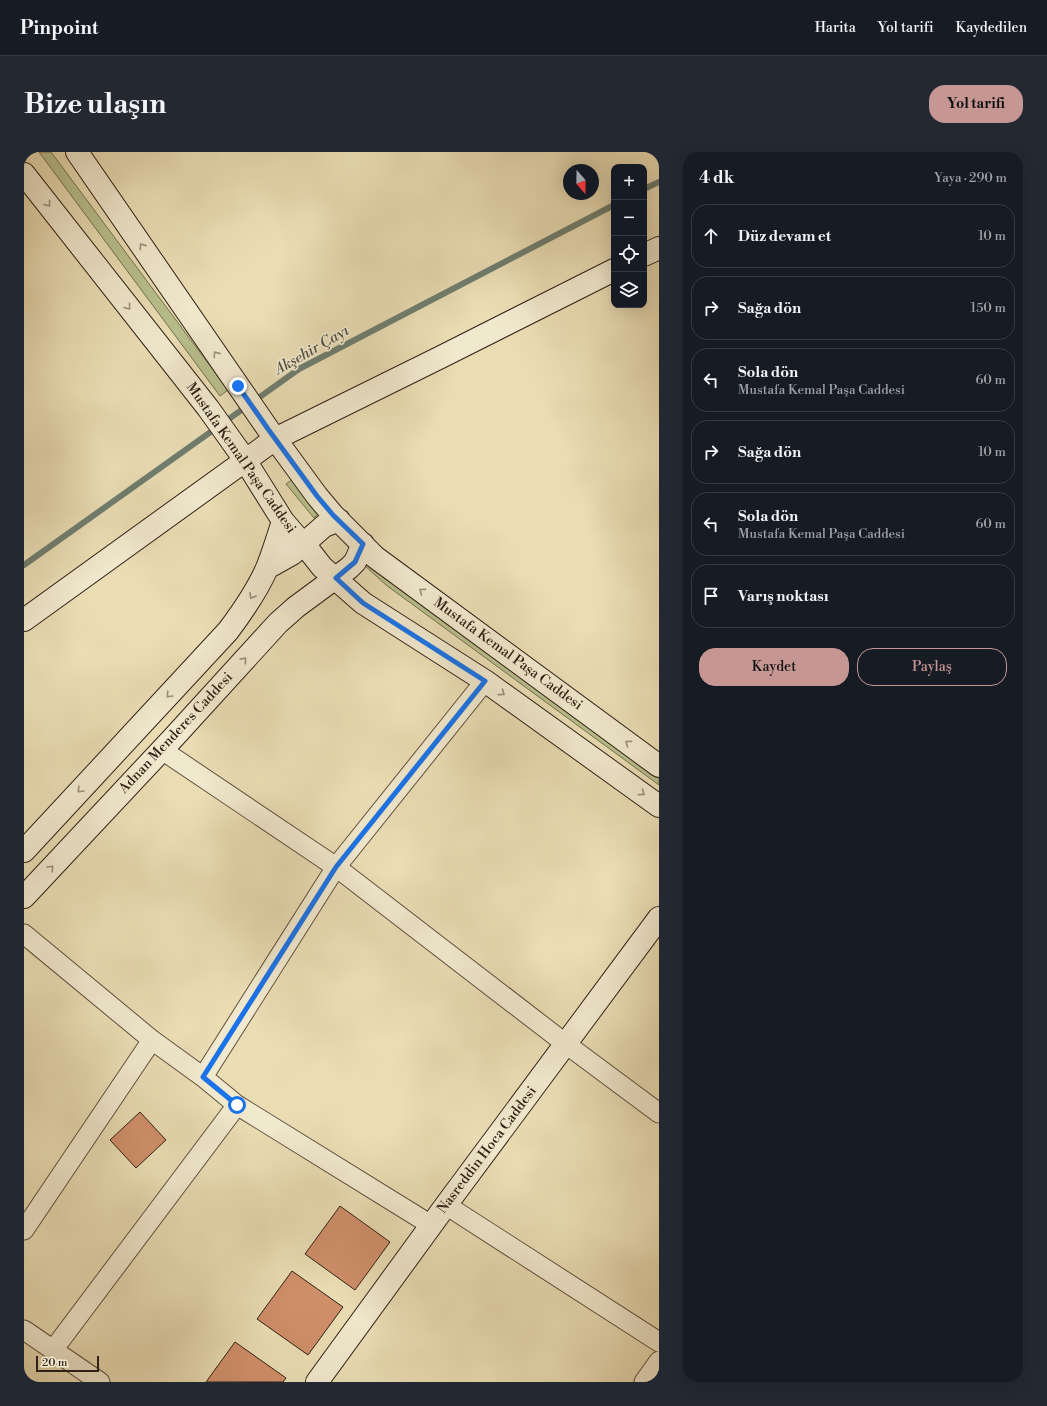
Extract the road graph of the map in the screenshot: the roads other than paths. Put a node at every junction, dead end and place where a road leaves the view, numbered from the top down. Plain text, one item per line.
1 (77, 152) edge
2 (24, 174) edge
3 (659, 248) edge
4 (647, 254) edge
5 (611, 272) edge
6 (271, 434) junction
7 (244, 458) junction
8 (339, 520) junction
9 (283, 521) junction
10 (304, 544) junction
11 (363, 544) junction
12 (267, 568) junction
13 (336, 578) junction
14 (24, 620) edge
15 (485, 681) junction
16 (162, 750) junction
17 (659, 766) edge
18 (659, 806) edge
19 (24, 851) edge
20 (336, 867) junction
21 (24, 897) edge
22 (659, 918) edge
23 (24, 934) edge
24 (152, 1040) junction
25 (566, 1044) junction
26 (203, 1077) junction
27 (237, 1105) junction
28 (659, 1113) edge
29 (446, 1205) junction
30 (431, 1225) junction
31 (24, 1230) edge
32 (24, 1330) edge
33 (659, 1342) edge
34 (53, 1350) junction
35 (659, 1361) edge
36 (100, 1382) edge
37 (317, 1382) edge
38 (644, 1382) edge

6 -> 1 street, Mustafa Kemal Paşa Caddesi
2 -> 7 street, Mustafa Kemal Paşa Caddesi
3 - 4 street
5 - 6 street
6 - 7 street
6 - 8 street, Mustafa Kemal Paşa Caddesi
7 - 9 street, Mustafa Kemal Paşa Caddesi
7 - 14 street
8 - 10 street
8 - 11 street, Mustafa Kemal Paşa Caddesi
9 - 10 street, Mustafa Kemal Paşa Caddesi
9 - 12 street
10 - 12 street
10 - 13 street, Mustafa Kemal Paşa Caddesi
11 - 13 street
17 -> 11 street, Mustafa Kemal Paşa Caddesi
12 -> 19 street
13 - 15 street, Mustafa Kemal Paşa Caddesi
16 -> 13 street, Adnan Menderes Caddesi
15 -> 18 street, Mustafa Kemal Paşa Caddesi
15 - 20 street
16 - 20 street
21 -> 16 street, Adnan Menderes Caddesi
20 - 25 street
20 - 26 street
22 - 25 street, Nasreddin Hoca Caddesi
23 - 24 street
24 - 26 street
24 - 31 street
25 - 28 street
25 - 29 street, Nasreddin Hoca Caddesi
26 - 27 street
27 - 30 street
27 - 34 street
29 - 30 street, Nasreddin Hoca Caddesi
29 - 33 street
30 - 37 street, Nasreddin Hoca Caddesi
32 - 34 street
34 - 36 street
35 - 38 street

